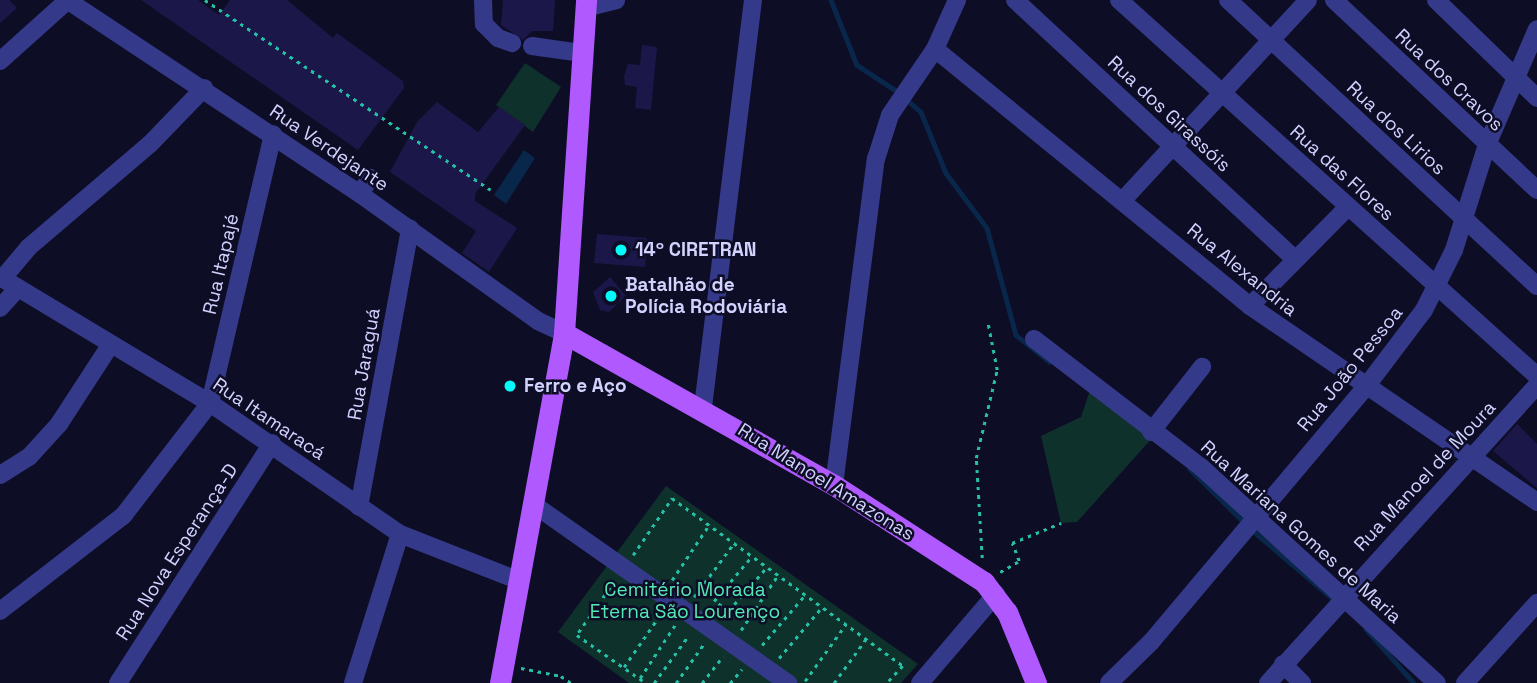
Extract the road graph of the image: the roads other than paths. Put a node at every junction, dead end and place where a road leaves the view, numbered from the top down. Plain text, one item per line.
1 (68, 0) edge
2 (483, 0) edge
3 (616, 0) edge
4 (753, 0) edge
5 (957, 0) edge
6 (1015, 0) edge
7 (1119, 0) edge
8 (1228, 0) edge
9 (1308, 0) edge
10 (1334, 0) edge
11 (1436, 0) edge
12 (585, 4) edge
13 (1537, 29) edge
14 (508, 42) dead end
15 (1272, 42) junction
16 (533, 46) dead end
17 (935, 49) junction
18 (582, 53) junction
19 (0, 61) edge
20 (1516, 79) junction
21 (204, 88) junction
22 (1223, 94) junction
23 (1537, 98) edge
24 (273, 134) junction
25 (1487, 145) junction
26 (1175, 146) junction
27 (370, 178) dead end
28 (1537, 190) edge
29 (360, 194) junction
30 (1123, 200) junction
31 (1348, 207) junction
32 (1464, 220) junction
33 (410, 229) junction
34 (1295, 259) junction
35 (7, 281) edge
36 (1437, 284) junction
37 (1537, 286) edge
38 (1250, 306) junction
39 (0, 308) edge
40 (564, 333) junction
41 (1034, 339) dead end
42 (111, 344) junction
43 (1202, 367) dead end
44 (1537, 376) edge
45 (1537, 385) edge
46 (1365, 388) junction
47 (210, 403) junction
48 (703, 407) junction
49 (1151, 432) junction
50 (272, 443) junction
51 (1473, 457) junction
52 (0, 475) edge
53 (834, 485) junction
54 (1536, 501) edge
55 (533, 504) junction
56 (359, 507) junction
57 (1255, 517) junction
58 (400, 534) junction
59 (520, 581) junction
60 (990, 588) junction
61 (1339, 599) junction
62 (1537, 603) edge
63 (0, 611) edge
64 (1283, 664) junction
65 (502, 675) edge
66 (118, 683) edge
67 (353, 683) edge
68 (788, 683) edge
69 (920, 683) edge
70 (1035, 683) edge
71 (1109, 683) edge
72 (1268, 683) edge
73 (1302, 683) edge
74 (1437, 683) edge
75 (1465, 683) edge

1 - 19 street
1 - 21 street, Rua Verdejante
2 - 14 street
3 - 12 street
4 - 48 street
5 - 17 street
6 - 26 street, Rua dos Girassóis
7 - 22 street, Rua das Flores
8 - 15 street, Rua dos Lirios
9 - 15 street
10 - 25 street, Rua dos Cravos
11 - 20 street
12 - 18 main road
13 - 20 street, Rua João Pessoa
15 - 22 street
15 - 32 street, Rua dos Lirios
16 - 18 street
17 - 30 street, Rua Alexandria
17 - 53 street
18 - 40 main road
20 - 23 street
20 - 25 street, Rua João Pessoa
21 - 24 street, Rua Verdejante
21 - 35 street
22 - 26 street
22 - 31 street, Rua das Flores
24 - 29 street, Rua Verdejante
24 - 47 street, Rua Itapajé
25 - 28 street, Rua dos Cravos
25 - 32 street, Rua João Pessoa
26 - 30 street
26 - 34 street, Rua dos Girassóis
27 - 29 street
29 - 33 street, Rua Verdejante
30 - 38 street, Rua Alexandria
31 - 34 street
31 - 36 street, Rua das Flores
32 - 36 street, Rua João Pessoa
32 - 37 street, Rua dos Lirios
33 - 40 street, Rua Verdejante
33 - 56 street, Rua Jaraguá
34 - 38 street
35 - 39 street
35 - 42 street, Rua Itamaracá
36 - 44 street, Rua das Flores
36 - 46 street, Rua João Pessoa
38 - 46 street, Rua Alexandria
40 - 48 main road, Rua Manoel Amazonas
40 - 55 main road
41 - 49 street, Rua Mariana Gomes de Maria
42 - 47 street, Rua Itamaracá
42 - 52 street
43 - 49 street
45 - 51 street, Rua Manoel de Moura
46 - 51 street, Rua Alexandria
46 - 57 street, Rua João Pessoa
47 - 50 street, Rua Itamaracá
47 - 63 street
48 - 53 main road, Rua Manoel Amazonas
49 - 57 street, Rua Mariana Gomes de Maria
50 - 56 street, Rua Itamaracá
50 - 66 street, Rua Nova Esperança-D
51 - 54 street, Rua Alexandria
51 - 61 street, Rua Manoel de Moura
53 - 60 main road, Rua Manoel Amazonas
55 - 59 main road
55 - 68 street
56 - 58 street, Rua Itamaracá
57 - 61 street, Rua Mariana Gomes de Maria
57 - 71 street, Rua João Pessoa
58 - 59 street, Rua Itamaracá
58 - 67 street
59 - 65 main road
60 - 69 street
60 - 70 main road
61 - 64 street, Rua Manoel de Moura
61 - 74 street, Rua Mariana Gomes de Maria
62 - 75 street
64 - 72 street, Rua Manoel de Moura
64 - 73 street

